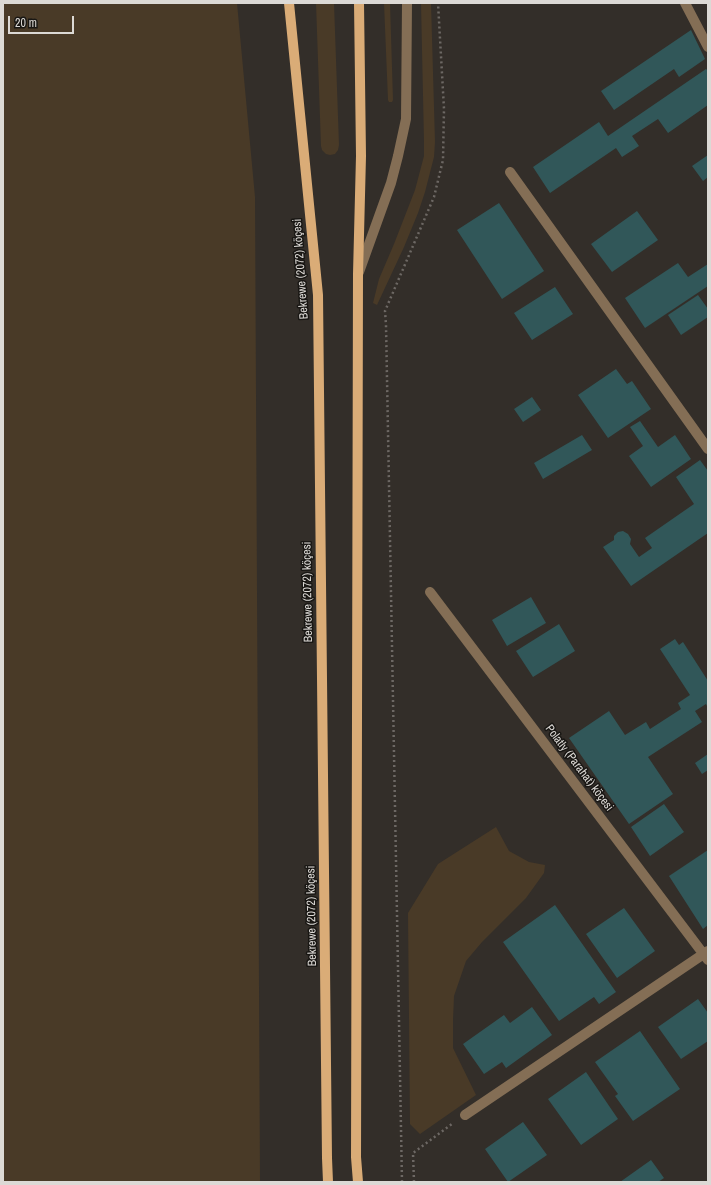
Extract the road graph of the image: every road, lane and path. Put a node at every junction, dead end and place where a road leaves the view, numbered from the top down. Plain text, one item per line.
1 (289, 3) edge
2 (359, 3) edge
3 (407, 3) edge
4 (438, 3) edge
5 (685, 3) edge
6 (708, 47) edge
7 (510, 172) dead end
8 (358, 274) junction
9 (708, 449) edge
10 (430, 592) dead end
11 (707, 955) edge
12 (465, 1115) joint
13 (328, 1182) edge
14 (358, 1182) edge
15 (402, 1182) edge
16 (414, 1182) edge

1 - 13 main road, Bekrewe (2072) köçesi
2 - 8 main road
3 - 8 street
4 - 15 path
5 - 6 street
7 - 9 street
8 - 14 main road
10 - 11 street, Polatly (Parahat) köçesi
11 - 12 street
12 - 16 path

